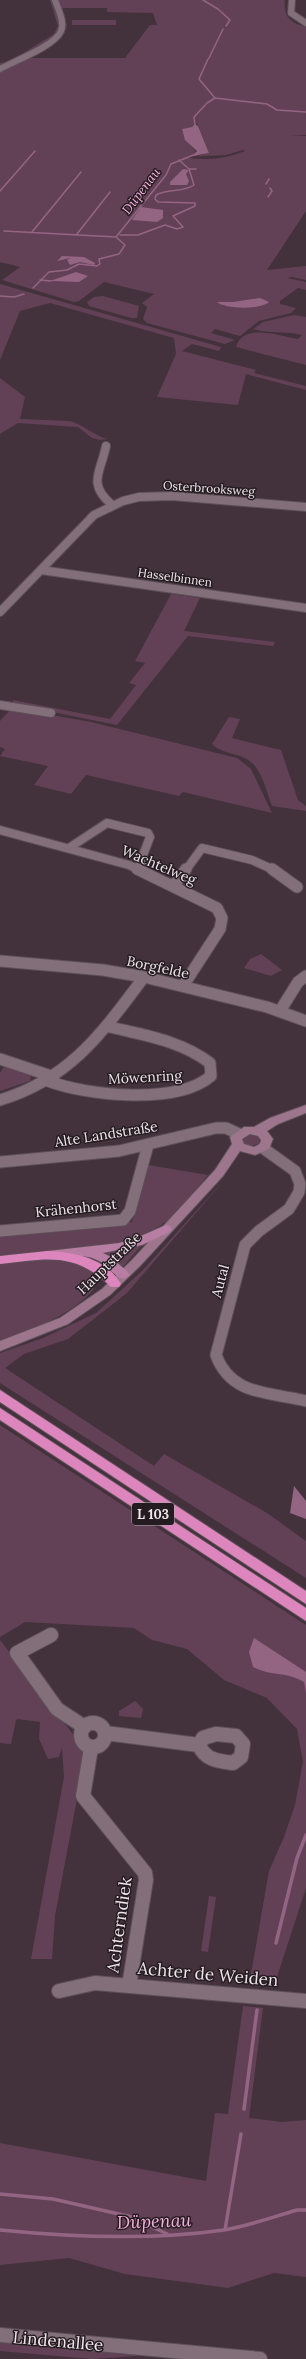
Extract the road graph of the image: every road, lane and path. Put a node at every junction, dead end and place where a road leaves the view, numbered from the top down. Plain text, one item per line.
1 (55, 0) edge
2 (292, 0) edge
3 (306, 23) edge
4 (0, 70) edge
5 (106, 446) dead end
6 (111, 504) junction
7 (306, 508) edge
8 (41, 570) junction
9 (306, 608) edge
10 (0, 612) edge
11 (0, 704) edge
12 (51, 713) dead end
13 (0, 830) edge
14 (68, 848) junction
15 (138, 868) junction
16 (174, 885) junction
17 (297, 887) dead end
18 (0, 961) edge
19 (306, 976) edge
20 (144, 978) junction
21 (183, 986) junction
22 (280, 1011) junction
23 (306, 1021) edge
24 (106, 1026) junction
25 (0, 1059) edge
26 (51, 1079) junction
27 (0, 1100) edge
28 (306, 1109) edge
29 (261, 1133) junction
30 (241, 1143) junction
31 (148, 1145) junction
32 (262, 1148) junction
33 (0, 1162) edge
34 (166, 1229) junction
35 (0, 1231) edge
36 (84, 1251) junction
37 (48, 1255) junction
38 (0, 1260) edge
39 (119, 1279) junction
40 (2, 1346) edge
41 (0, 1395) edge
42 (306, 1401) edge
43 (0, 1413) edge
44 (306, 1598) edge
45 (306, 1615) edge
46 (51, 1634) dead end
47 (83, 1726) junction
48 (104, 1733) junction
49 (199, 1744) dead end
50 (91, 1748) junction
51 (129, 1986) junction
52 (59, 1991) dead end
53 (306, 2001) edge
54 (0, 2335) edge
55 (260, 2359) edge

1 - 4 street
2 - 3 street
5 - 6 street
6 - 7 street, Osterbrooksweg
6 - 8 street, Osterbrooksweg
8 - 9 street, Hasselbinnen
8 - 10 street, Osterbrooksweg
11 - 12 street
13 - 14 street, Wachtelweg
14 - 15 street, Wachtelweg
14 - 15 street
15 - 16 street, Wachtelweg
16 - 17 street
16 - 21 street, Wachtelweg
18 - 20 street, Borgfelde
19 - 22 street
20 - 21 street, Borgfelde
20 - 24 street
21 - 22 street, Borgfelde
22 - 23 street, Borgfelde
24 - 26 street
24 - 26 street, Möwenring
25 - 26 street
26 - 27 street
28 - 29 main road
29 - 30 main road
29 - 32 main road
30 - 31 street, Alte Landstraße
30 - 32 main road
30 - 34 main road, Hauptstraße
31 - 33 street, Alte Landstraße
31 - 35 street, Krähenhorst
32 - 42 street, Autal
34 - 36 main road
34 - 39 main road, Hauptstraße
36 - 37 main road
36 - 39 main road
37 - 38 highway
37 - 39 highway
39 - 40 main road, Hauptstraße
41 - 44 highway, L 103
43 - 45 highway, L 103
46 - 47 street
47 - 48 street
47 - 50 street
48 - 49 street
48 - 50 street
50 - 51 street, Achterndiek
51 - 52 street, Achter de Weiden
51 - 53 street, Achter de Weiden
54 - 55 street, Lindenallee

